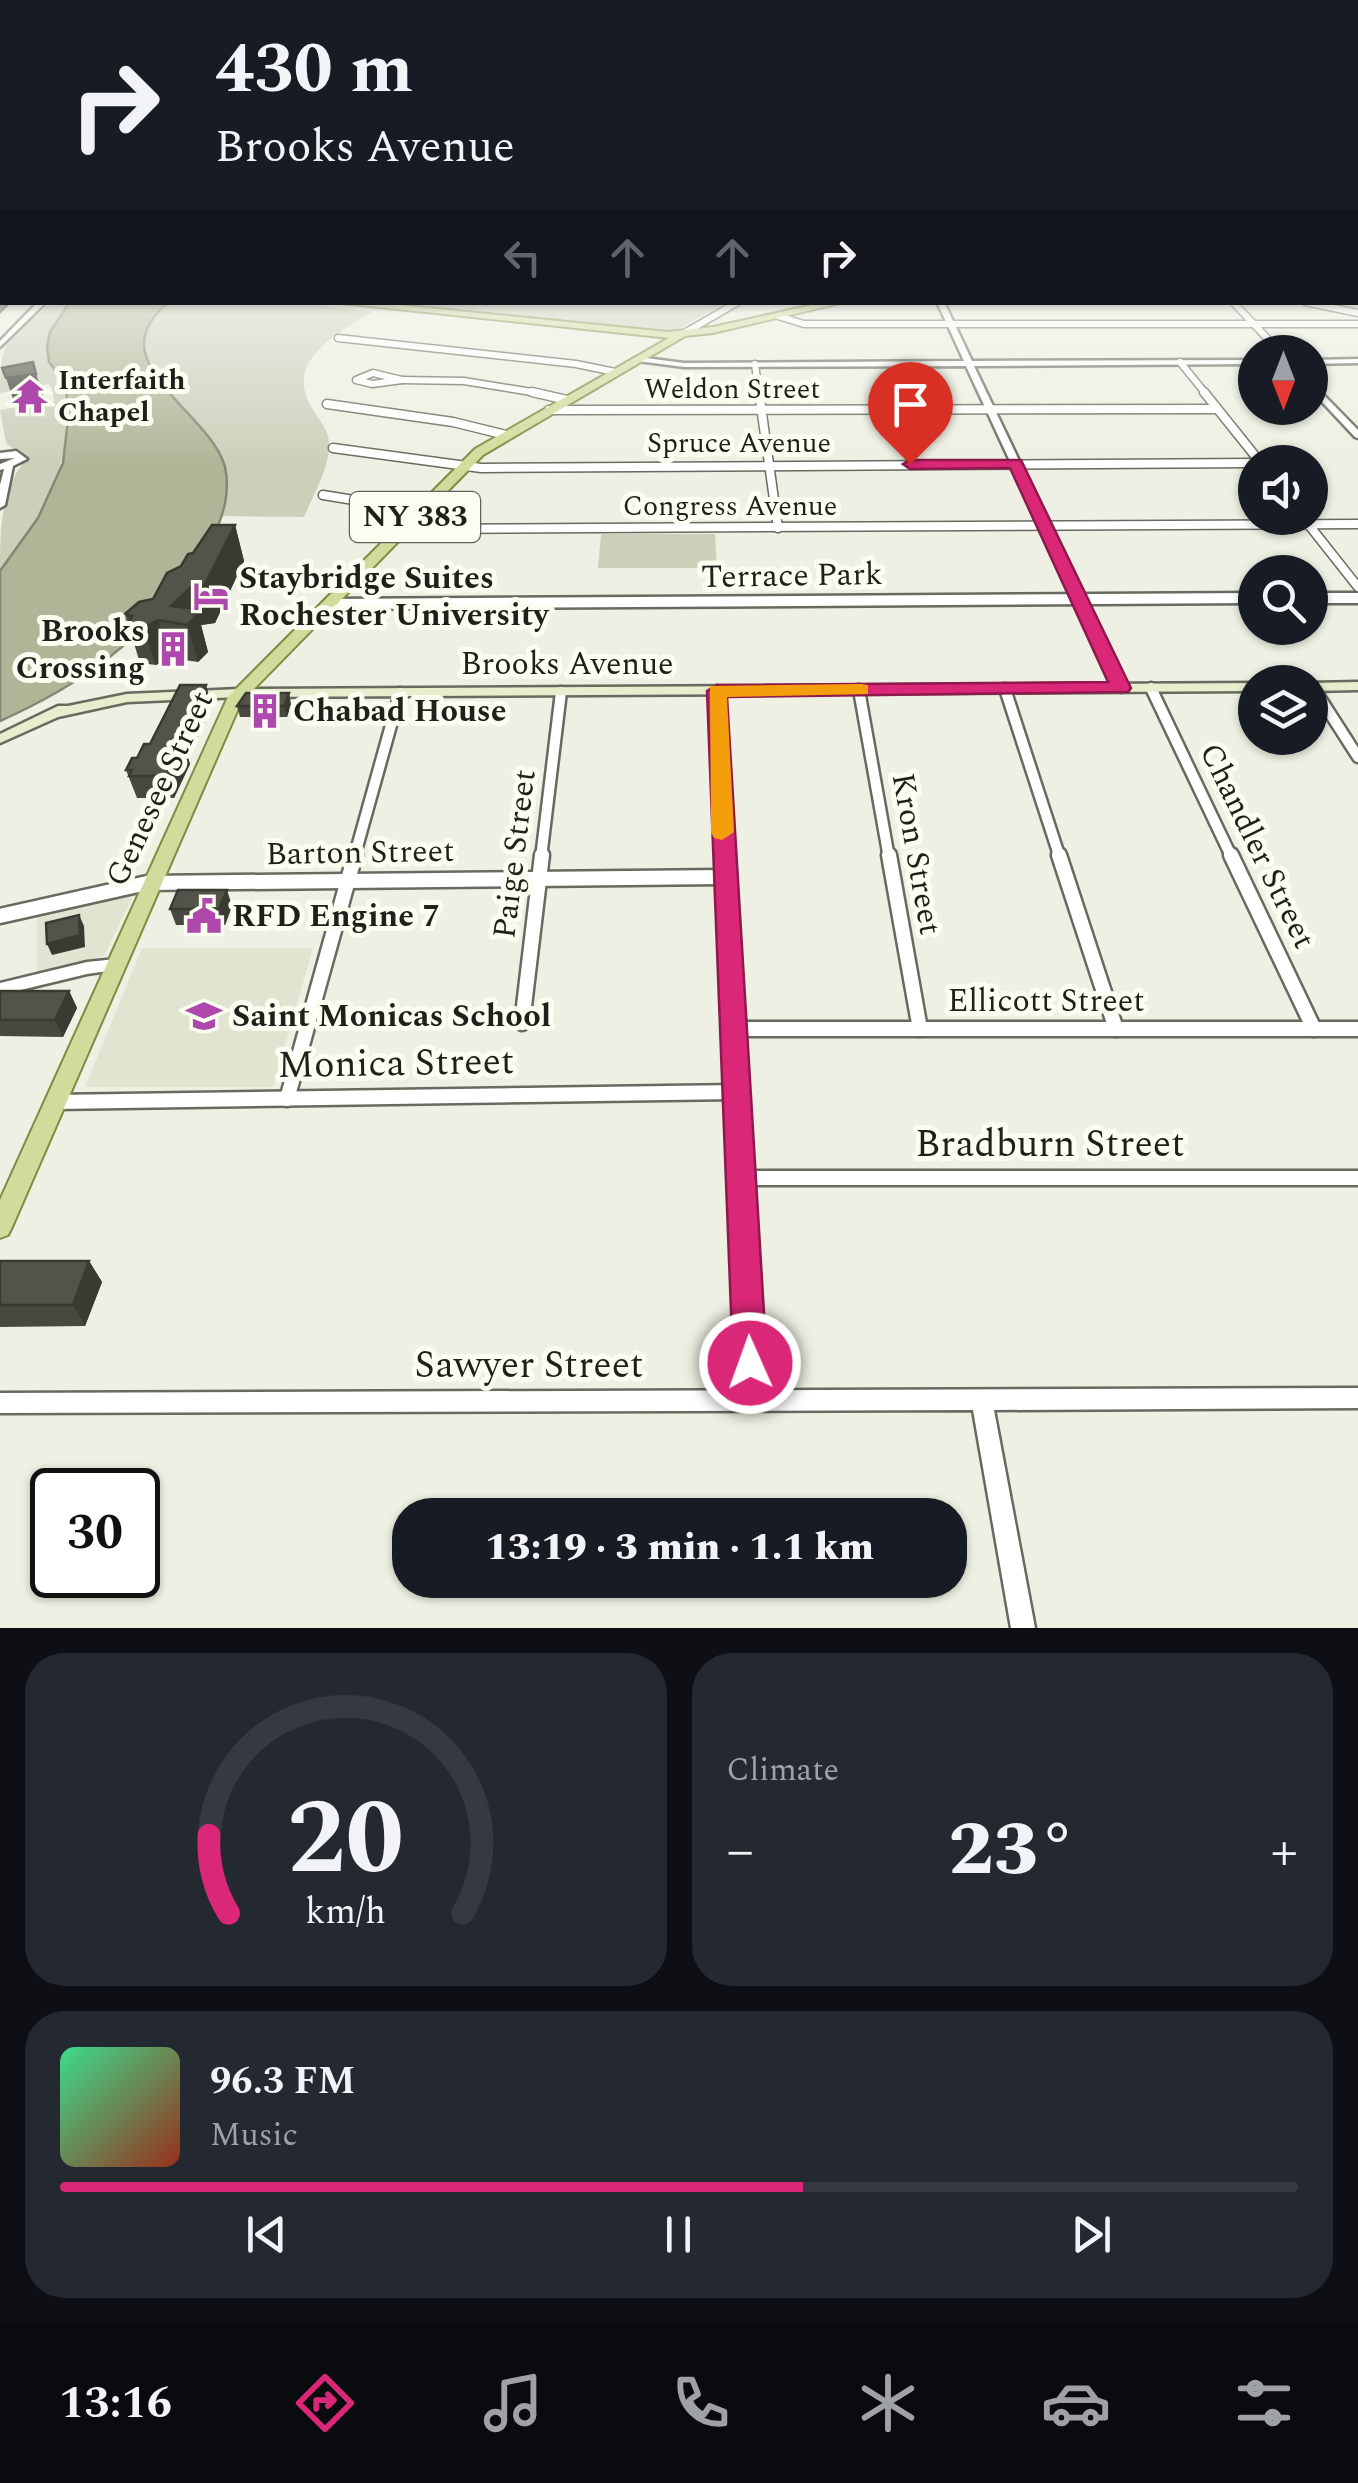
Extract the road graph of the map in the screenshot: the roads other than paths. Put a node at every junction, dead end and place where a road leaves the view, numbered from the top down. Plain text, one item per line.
1 (33, 312) edge
2 (439, 312) edge
3 (720, 312) edge
4 (796, 312) edge
5 (945, 312) edge
6 (1242, 312) edge
7 (778, 316) junction
8 (950, 324) junction
9 (1253, 324) junction
10 (1358, 324) edge
11 (680, 335) junction
12 (1264, 335) edge
13 (338, 338) dead end
14 (0, 345) edge
15 (638, 359) junction
16 (1358, 361) edge
17 (1180, 362) junction
18 (1238, 362) edge
19 (1328, 362) edge
20 (968, 363) junction
21 (755, 364) junction
22 (615, 372) junction
23 (402, 380) junction
24 (568, 400) junction
25 (1328, 403) edge
26 (328, 404) dead end
27 (1216, 408) junction
28 (550, 410) junction
29 (990, 410) junction
30 (762, 411) junction
31 (506, 434) junction
32 (1358, 435) edge
33 (1, 442) edge
34 (1244, 445) edge
35 (332, 448) dead end
36 (4, 461) edge
37 (1238, 462) edge
38 (1016, 464) junction
39 (770, 465) junction
40 (464, 467) junction
41 (323, 495) dead end
42 (0, 505) edge
43 (421, 510) junction
44 (1238, 522) edge
45 (1328, 522) edge
46 (1358, 524) edge
47 (1045, 526) junction
48 (778, 528) junction
49 (402, 530) junction
50 (1316, 535) edge
51 (1358, 587) edge
52 (1238, 598) edge
53 (1328, 598) edge
54 (1358, 598) edge
55 (1078, 599) junction
56 (329, 604) junction
57 (1358, 686) edge
58 (1238, 687) edge
59 (1328, 687) edge
60 (1121, 688) junction
61 (1151, 688) junction
62 (1005, 689) junction
63 (859, 690) junction
64 (717, 691) junction
65 (562, 692) junction
66 (400, 693) junction
67 (240, 694) junction
68 (1328, 711) edge
69 (0, 740) edge
70 (1358, 757) edge
71 (724, 877) junction
72 (540, 879) junction
73 (346, 881) junction
74 (152, 882) junction
75 (0, 916) edge
76 (116, 965) junction
77 (0, 989) edge
78 (522, 1023) dead end
79 (734, 1029) junction
80 (920, 1029) junction
81 (1116, 1029) junction
82 (1314, 1029) junction
83 (1358, 1029) edge
84 (738, 1092) junction
85 (287, 1099) junction
86 (55, 1102) junction
87 (742, 1178) junction
88 (1358, 1178) edge
89 (1, 1223) edge
90 (1358, 1398) edge
91 (982, 1399) junction
92 (752, 1400) junction
93 (0, 1403) edge
94 (1023, 1628) edge

1 - 14 street
2 - 11 main road
3 - 11 street, Genesee Street
4 - 7 main road, NY 383
5 - 8 street
6 - 9 street
7 - 8 street
7 - 11 main road, NY 383
8 - 9 street
8 - 20 street
9 - 10 street
9 - 12 street
11 - 15 main road, Genesee Street / NY 383
13 - 22 street
15 - 21 street
15 - 22 main road, Genesee Street / NY 383
16 - 19 street
17 - 18 street
17 - 20 street
17 - 27 street
20 - 21 street
20 - 29 street
21 - 30 street
22 - 24 main road, Genesee Street / NY 383
23 - 23 street
23 - 24 street
24 - 28 main road, Genesee Street / NY 383
25 - 32 street
26 - 31 street
27 - 29 street, Weldon Street
27 - 34 street
28 - 30 street, Weldon Street
28 - 31 main road, Genesee Street / NY 383
29 - 30 street, Weldon Street
29 - 38 street
30 - 39 street
31 - 40 main road, Genesee Street / NY 383
33 - 36 street
35 - 40 street, Spruce Avenue
36 - 42 street
37 - 38 street, Spruce Avenue
38 - 39 street, Spruce Avenue
38 - 47 street
39 - 40 street, Spruce Avenue
39 - 48 street
40 - 43 main road, Genesee Street / NY 383
41 - 43 street
43 - 49 main road, Genesee Street / NY 383
44 - 47 street, Congress Avenue
45 - 46 street, Congress Avenue
47 - 48 street, Congress Avenue
47 - 55 street
48 - 49 street, Congress Avenue
49 - 56 main road, Genesee Street / NY 383
50 - 51 street
52 - 55 street, Terrace Park
53 - 54 street
55 - 56 street, Terrace Park
55 - 60 street
56 - 67 main road, Genesee Street / NY 383
57 - 59 main road
58 - 61 main road, Brooks Avenue
60 - 61 main road, Brooks Avenue
60 - 62 main road, Brooks Avenue
61 - 82 street, Chandler Street
62 - 63 main road, Brooks Avenue
62 - 81 street
63 - 64 main road, Brooks Avenue
63 - 80 street, Kron Street
64 - 65 main road, Brooks Avenue
64 - 71 street
65 - 66 main road, Brooks Avenue
65 - 72 street, Paige Street
66 - 67 main road, Brooks Avenue
66 - 73 street
67 - 69 main road, Brooks Avenue
67 - 74 main road, Genesee Street
68 - 70 street
71 - 72 street, Barton Street
71 - 79 street
72 - 73 street, Barton Street
72 - 78 street, Paige Street
73 - 74 street, Barton Street
73 - 85 street
74 - 75 street, Barton Street
74 - 76 main road, Genesee Street
76 - 77 street
76 - 86 main road, Genesee Street
79 - 80 street, Ellicott Street
79 - 84 street
80 - 81 street, Ellicott Street
81 - 82 street, Ellicott Street
82 - 83 street, Ellicott Street
84 - 85 street, Monica Street
84 - 87 street
85 - 86 street, Monica Street
86 - 89 main road, Genesee Street
87 - 88 street, Bradburn Street
87 - 92 street
90 - 91 street, Sawyer Street
91 - 92 street, Sawyer Street
91 - 94 street
92 - 93 street, Sawyer Street

